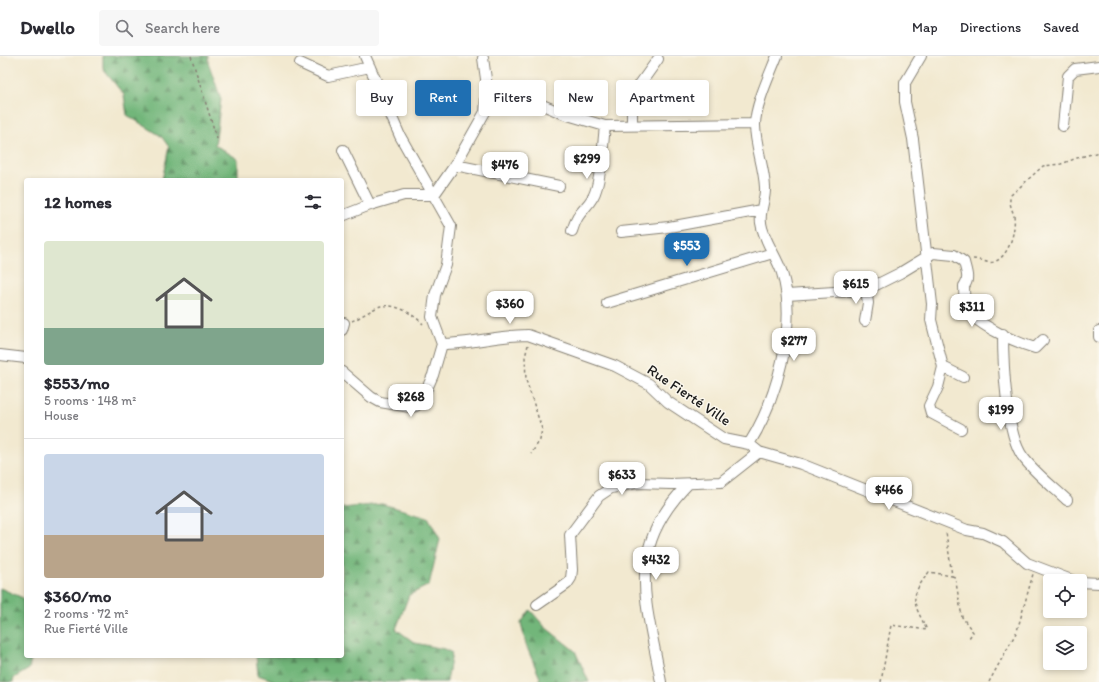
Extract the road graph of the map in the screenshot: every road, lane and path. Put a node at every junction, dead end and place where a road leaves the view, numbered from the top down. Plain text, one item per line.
1 (191, 56) edge
2 (365, 56) edge
3 (777, 56) edge
4 (921, 56) edge
5 (483, 58) dead end
6 (658, 59) dead end
7 (300, 63) dead end
8 (1099, 66) edge
9 (370, 67) junction
10 (546, 106) edge
11 (755, 124) junction
12 (632, 125) junction
13 (605, 126) junction
14 (1063, 126) dead end
15 (218, 142) dead end
16 (343, 150) dead end
17 (1099, 152) edge
18 (455, 164) junction
19 (559, 186) dead end
20 (434, 195) junction
21 (370, 205) junction
22 (761, 210) junction
23 (344, 215) edge
24 (572, 231) dead end
25 (621, 232) dead end
26 (773, 253) junction
27 (927, 256) junction
28 (964, 262) junction
29 (866, 290) junction
30 (787, 295) junction
31 (607, 302) dead end
32 (865, 321) dead end
33 (425, 325) dead end
34 (344, 326) edge
35 (1099, 331) edge
36 (1003, 334) junction
37 (528, 335) junction
38 (1099, 337) edge
39 (1043, 340) dead end
40 (442, 344) junction
41 (0, 355) edge
42 (24, 358) edge
43 (943, 367) junction
44 (344, 374) edge
45 (963, 377) dead end
46 (961, 429) dead end
47 (749, 444) junction
48 (759, 452) junction
49 (531, 454) dead end
50 (688, 484) junction
51 (1067, 500) dead end
52 (944, 520) junction
53 (1036, 565) junction
54 (1057, 574) edge
55 (952, 576) junction
56 (1087, 582) edge
57 (1099, 583) edge
58 (537, 605) dead end
59 (969, 638) dead end
60 (661, 682) edge
61 (881, 682) edge
62 (989, 682) edge

1 - 15 path
2 - 9 street
3 - 11 street
4 - 27 street
5 - 18 street
6 - 12 street
7 - 9 street
8 - 14 street
9 - 20 street
10 - 13 street
11 - 12 street
11 - 22 street
12 - 13 street
13 - 24 street
16 - 21 street
17 - 28 path
18 - 19 street
18 - 20 street
20 - 21 street
20 - 40 street
21 - 23 street
22 - 25 street
22 - 26 street
26 - 30 street
26 - 31 street
27 - 28 street
27 - 29 street
27 - 43 street
28 - 36 street
29 - 30 street
29 - 32 street
30 - 47 street
33 - 34 path
35 - 38 street
36 - 39 street
36 - 51 street
37 - 40 street
37 - 47 street, Rue Fierté Ville
37 - 49 path
40 - 44 street
41 - 42 street
43 - 45 street
43 - 46 street
47 - 48 street
48 - 50 street
48 - 52 street
50 - 58 street
50 - 60 street
52 - 53 street
52 - 55 path
53 - 54 street
53 - 62 path
55 - 59 path
55 - 61 path
56 - 57 street

